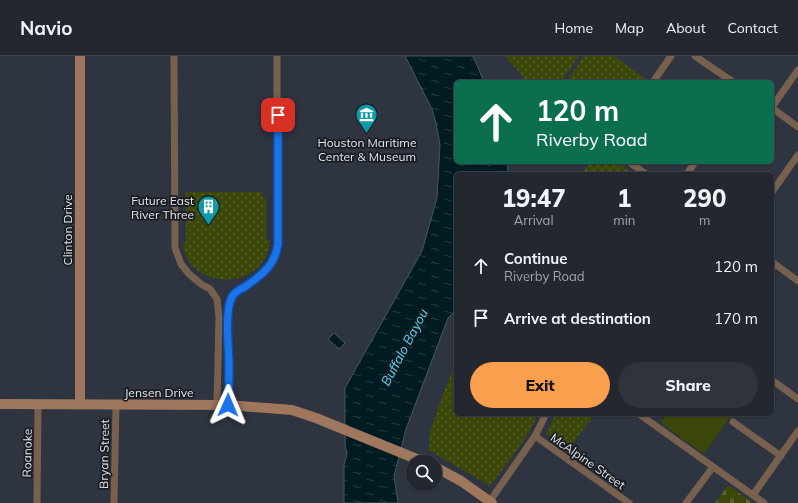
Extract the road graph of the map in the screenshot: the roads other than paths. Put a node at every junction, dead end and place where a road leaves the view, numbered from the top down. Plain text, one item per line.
1 (80, 56) edge
2 (174, 56) edge
3 (277, 56) edge
4 (671, 56) edge
5 (696, 56) edge
6 (798, 70) edge
7 (654, 80) edge
8 (730, 80) edge
9 (774, 105) edge
10 (774, 109) edge
11 (798, 127) edge
12 (798, 155) edge
13 (632, 164) edge
14 (643, 172) edge
15 (774, 189) edge
16 (774, 263) edge
17 (798, 281) edge
18 (774, 381) edge
19 (798, 399) edge
20 (0, 404) edge
21 (38, 404) junction
22 (80, 404) junction
23 (116, 405) junction
24 (217, 405) junction
25 (228, 405) junction
26 (545, 416) edge
27 (642, 416) edge
28 (733, 422) dead end
29 (798, 431) edge
30 (535, 436) junction
31 (407, 455) edge
32 (780, 456) junction
33 (713, 467) junction
34 (442, 471) edge
35 (753, 495) junction
36 (491, 502) edge
37 (37, 503) edge
38 (114, 503) edge
39 (629, 503) edge
40 (686, 503) edge
41 (764, 503) edge

1 - 22 main road, Clinton Drive
2 - 24 street
3 - 25 street
4 - 7 street
5 - 8 street
6 - 9 street
10 - 11 street
12 - 15 street
13 - 14 street
16 - 17 street
18 - 19 street
20 - 21 main road, Jensen Drive
21 - 22 main road, Jensen Drive
21 - 37 street, Roanoke
22 - 23 main road, Jensen Drive
23 - 24 main road, Jensen Drive
23 - 38 street, Bryan Street
24 - 25 main road, Jensen Drive
25 - 31 main road, Jensen Drive
26 - 30 street
27 - 33 street
28 - 32 street
29 - 32 street
30 - 36 street
30 - 39 street, McAlpine Street
32 - 35 street
33 - 35 street
33 - 40 street
34 - 36 main road
35 - 41 street

